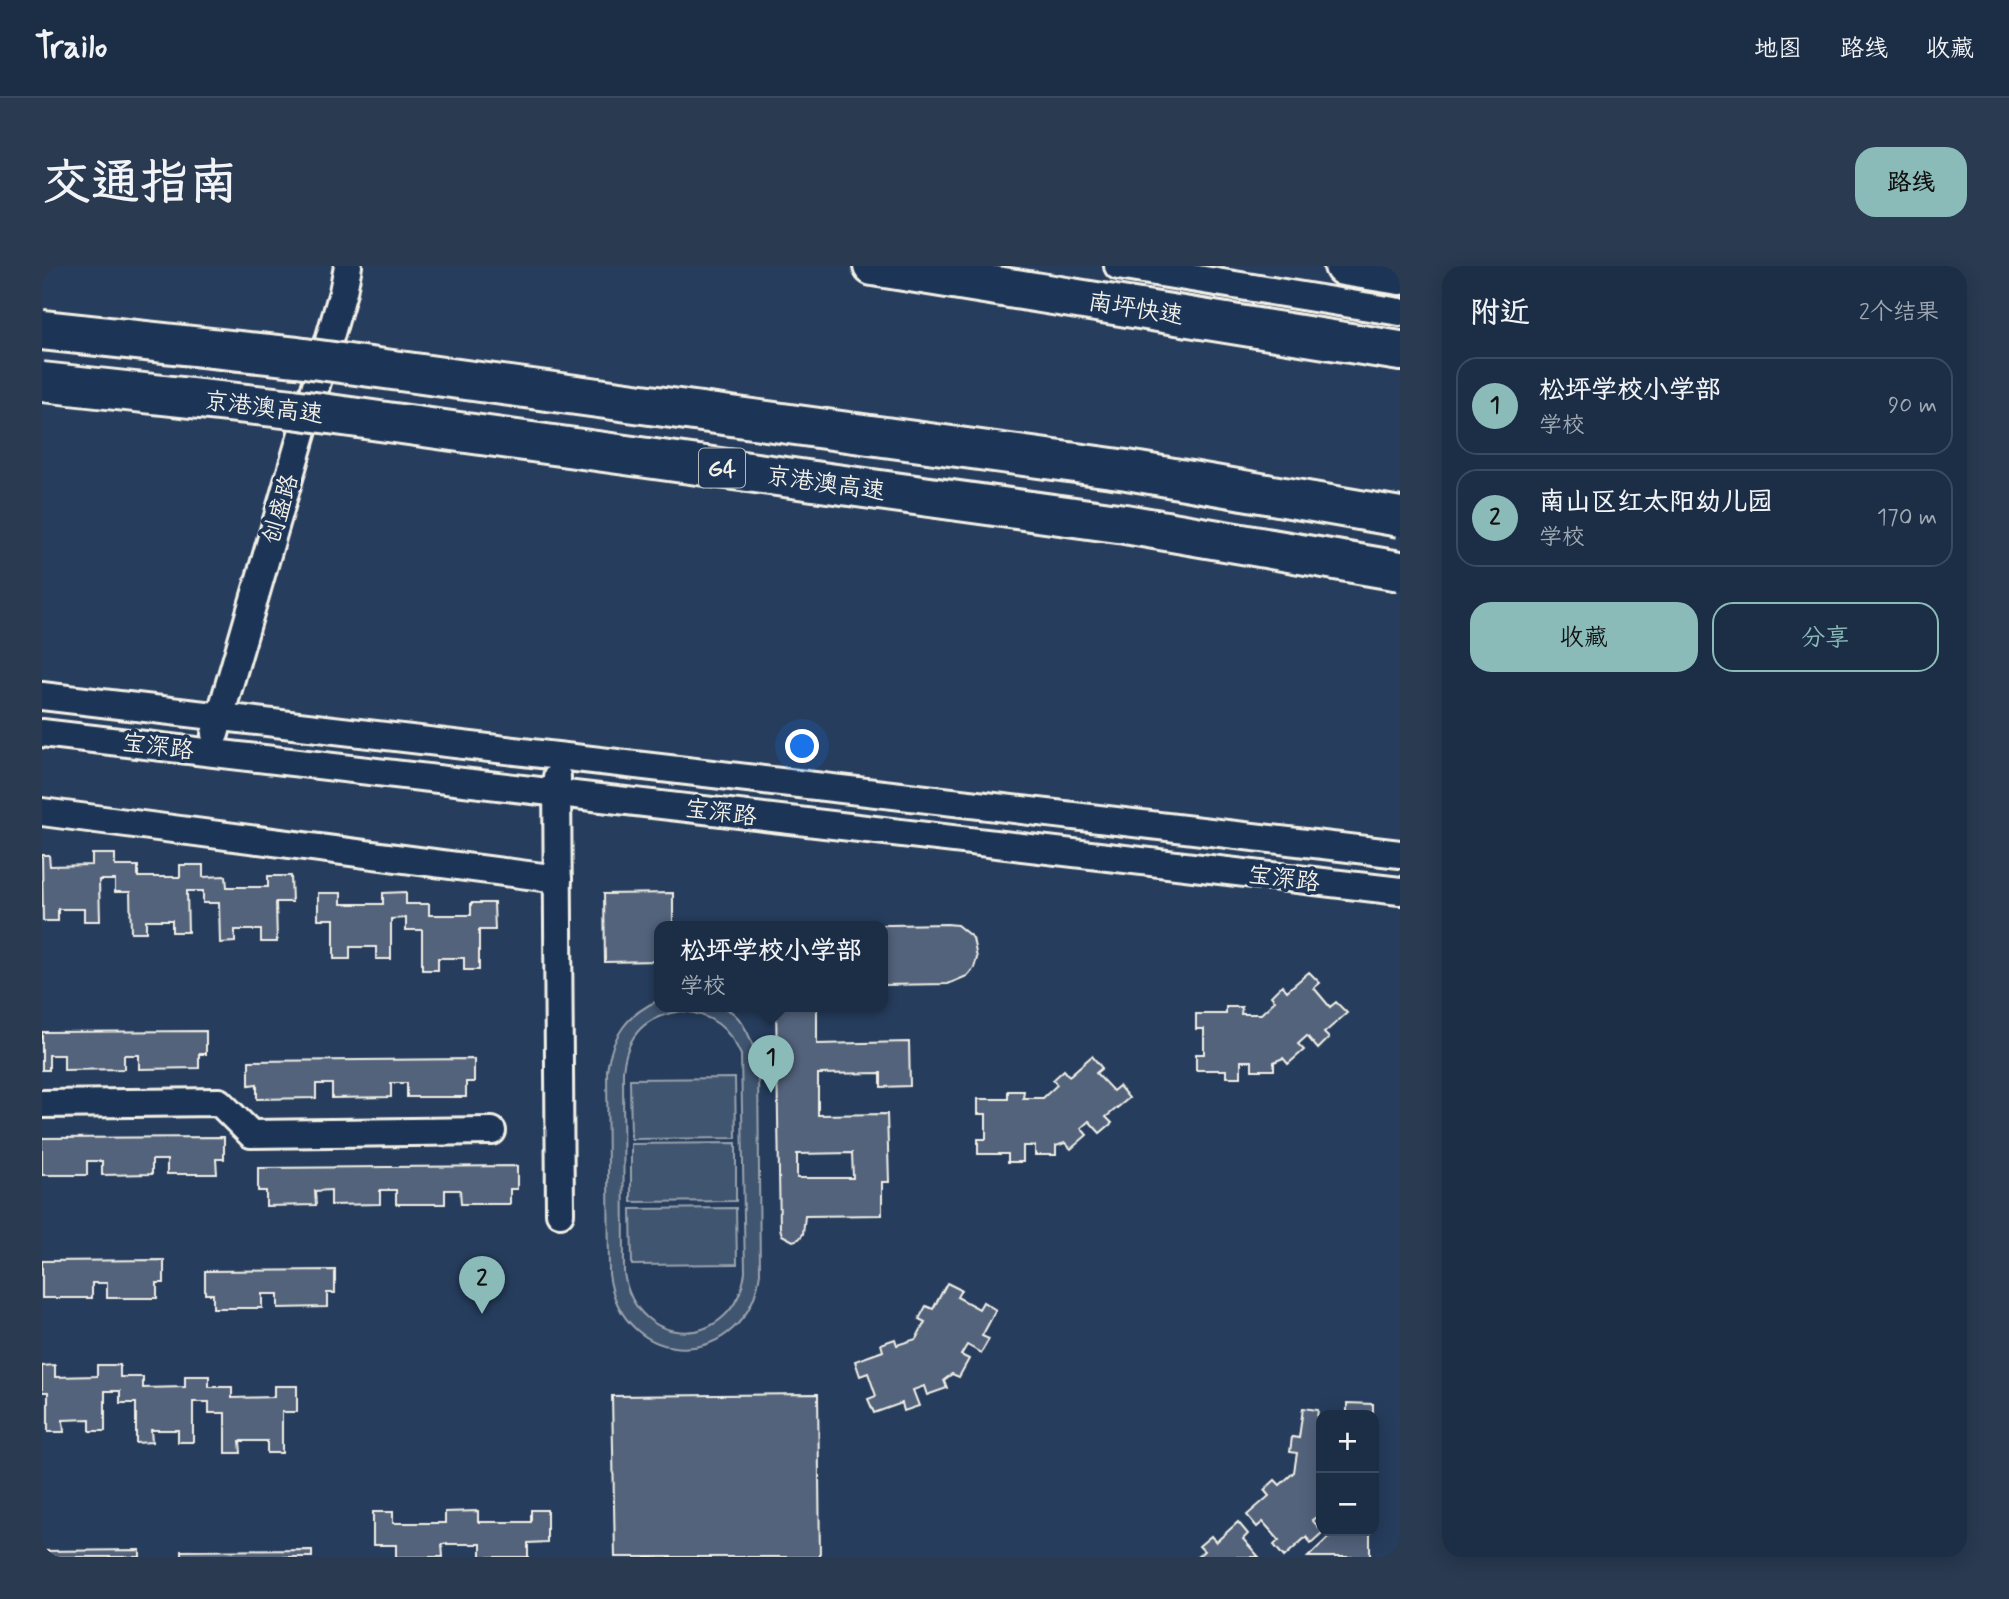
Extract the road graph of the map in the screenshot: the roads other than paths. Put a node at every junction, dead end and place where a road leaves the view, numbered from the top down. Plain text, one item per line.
1 (348, 266) edge
2 (873, 266) edge
3 (1118, 266) edge
4 (1344, 266) edge
5 (1400, 275) edge
6 (1400, 312) edge
7 (42, 330) edge
8 (1400, 351) edge
9 (42, 383) edge
10 (1400, 517) edge
11 (1400, 571) edge
12 (42, 696) edge
13 (220, 717) junction
14 (42, 733) edge
15 (210, 752) junction
16 (557, 757) junction
17 (558, 793) junction
18 (42, 812) edge
19 (1400, 854) edge
20 (558, 879) junction
21 (1400, 891) edge
22 (42, 1104) edge
23 (492, 1132) dead end
24 (560, 1213) dead end

1 - 13 street, 创盛路
2 - 8 highway, 南坪快速
3 - 6 street
4 - 5 highway
7 - 10 highway, G4, bridge
9 - 11 highway, 京港澳高速 / G4, bridge
12 - 13 street, 宝深路
13 - 15 street, 创盛路
13 - 16 street, 宝深路
14 - 15 street, 宝深路
15 - 17 street, 宝深路
16 - 17 street
16 - 19 street, 宝深路
17 - 20 street
17 - 21 street, 宝深路
18 - 20 street
20 - 24 street
22 - 23 street

